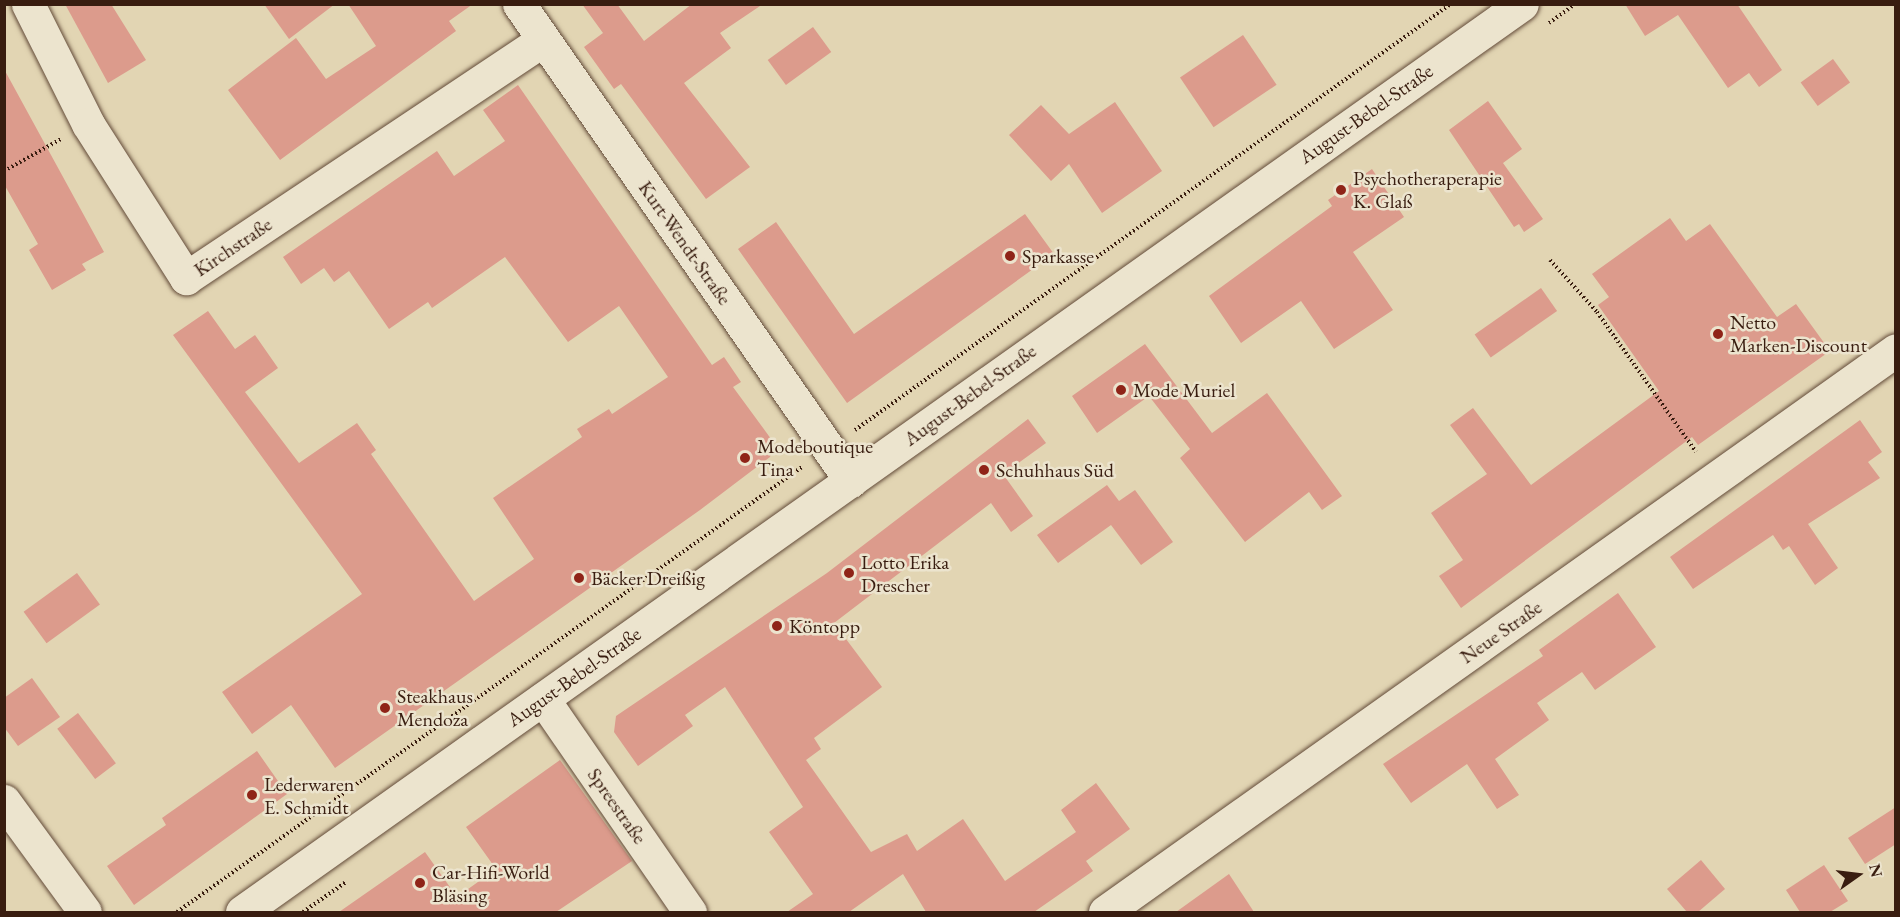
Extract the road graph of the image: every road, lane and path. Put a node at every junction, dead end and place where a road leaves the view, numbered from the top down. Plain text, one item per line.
1 (28, 4) edge
2 (519, 4) edge
3 (1451, 4) edge
4 (1522, 4) edge
5 (543, 40) junction
6 (88, 124) junction
7 (4, 171) edge
8 (1550, 260) dead end
9 (1896, 350) edge
10 (828, 448) junction
11 (1715, 478) junction
12 (851, 481) junction
13 (543, 699) junction
14 (4, 801) edge
15 (85, 912) edge
16 (177, 912) edge
17 (242, 912) edge
18 (690, 912) edge
19 (1105, 912) edge

1 - 6 street, Kirchstraße
2 - 5 street, Kurt-Wendt-Straße
3 - 10 path
4 - 12 street, August-Bebel-Straße
5 - 6 street, Kirchstraße
5 - 10 street, Kurt-Wendt-Straße
6 - 7 path
8 - 11 path
9 - 11 street, Neue Straße
10 - 12 street, Kurt-Wendt-Straße
10 - 16 path
11 - 19 street, Neue Straße
12 - 13 street, August-Bebel-Straße
13 - 17 street, August-Bebel-Straße
13 - 18 street, Spreestraße
14 - 15 street

